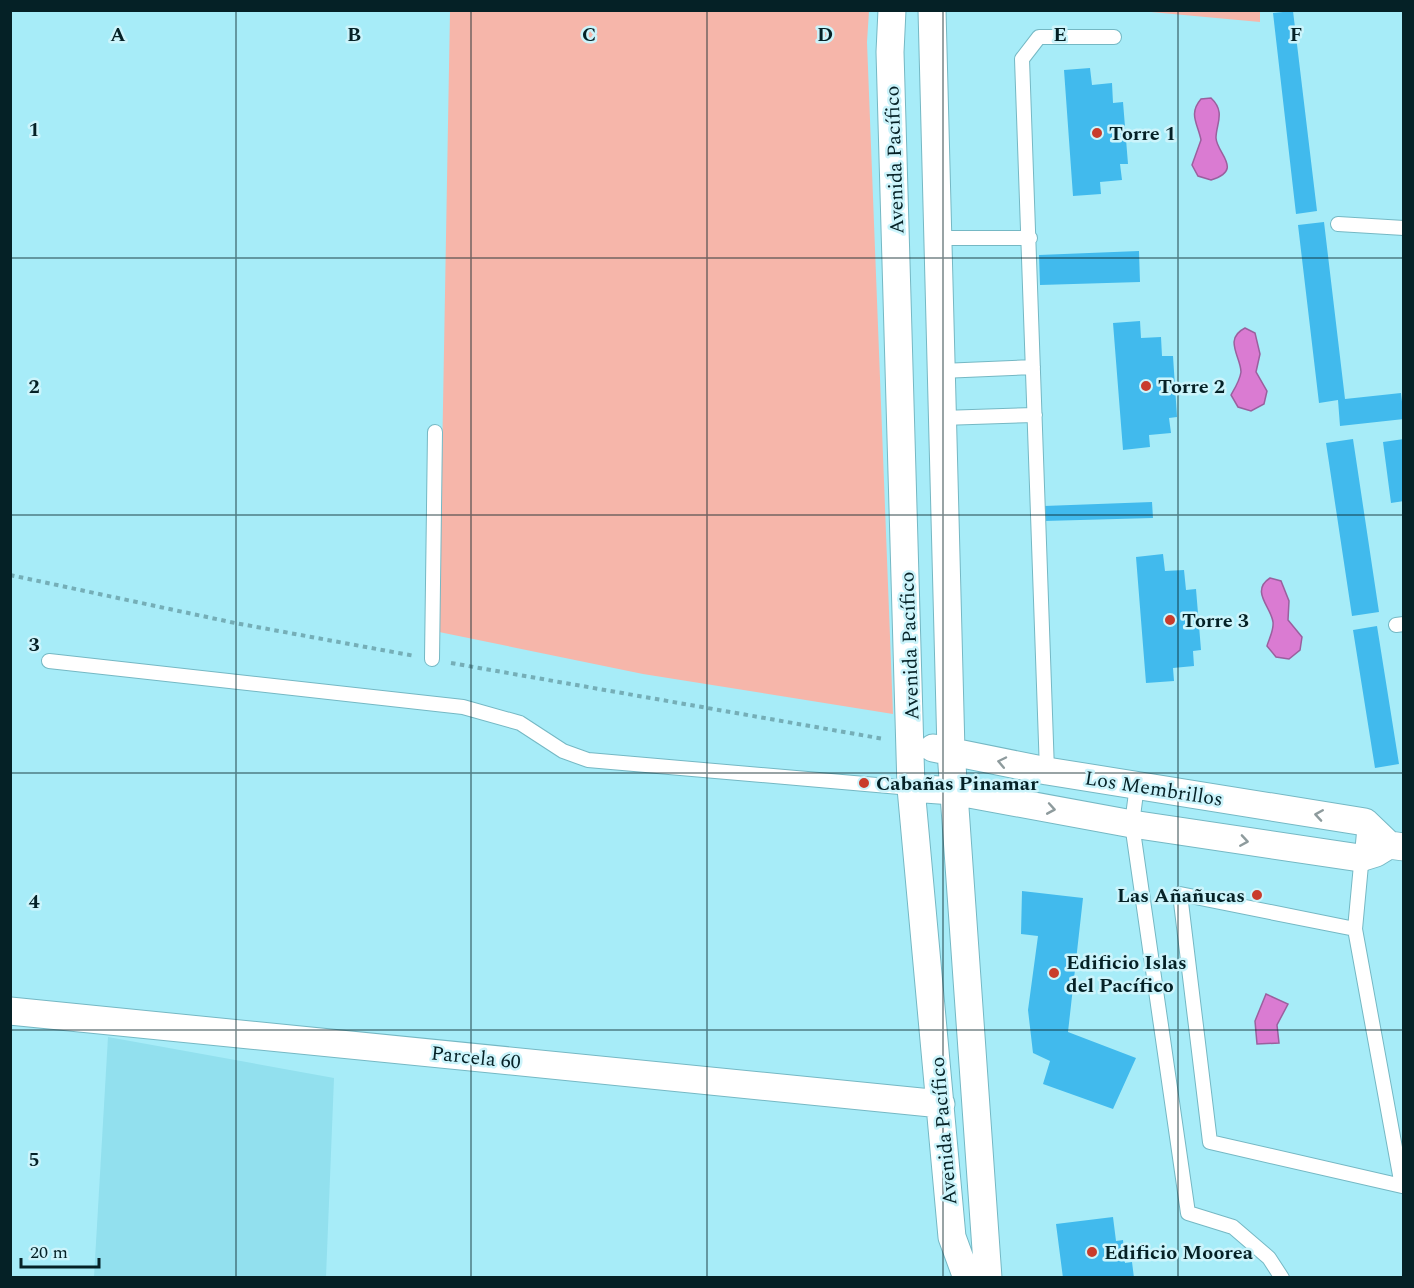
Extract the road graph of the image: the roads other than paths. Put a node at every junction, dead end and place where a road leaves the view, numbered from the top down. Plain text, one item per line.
1 (892, 10) edge
2 (932, 10) edge
3 (1114, 37) dead end
4 (1338, 224) dead end
5 (1404, 228) edge
6 (938, 238) junction
7 (1030, 238) junction
8 (1033, 367) junction
9 (941, 371) junction
10 (1035, 415) junction
11 (942, 418) junction
12 (435, 432) dead end
13 (432, 659) road end
14 (49, 661) dead end
15 (912, 744) junction
16 (951, 751) junction
17 (1047, 771) junction
18 (1137, 785) junction
19 (911, 788) junction
20 (953, 791) junction
21 (1365, 822) junction
22 (1132, 824) junction
23 (1396, 846) edge
24 (1360, 858) junction
25 (1356, 929) junction
26 (10, 1011) edge
27 (941, 1104) junction
28 (967, 1278) edge
29 (988, 1278) edge
30 (1282, 1278) edge

1 - 15 street, Avenida Pacífico
2 - 6 street, Avenida Pacífico
3 - 7 lane
4 - 5 lane
6 - 7 lane
6 - 9 street, Avenida Pacífico
7 - 8 lane
8 - 9 lane
8 - 10 lane
9 - 11 street, Avenida Pacífico
10 - 11 lane
10 - 17 lane
11 - 16 street, Avenida Pacífico
12 - 13 lane
14 - 19 lane
15 - 16 street, Los Membrillos
15 - 19 street, Avenida Pacífico
17 -> 16 street, Los Membrillos
16 - 20 street, Avenida Pacífico
17 - 18 street, Los Membrillos
21 -> 18 street, Los Membrillos
18 - 22 lane
19 - 20 street, Los Membrillos
19 - 27 street, Avenida Pacífico
20 -> 22 street, Los Membrillos
20 - 29 street, Avenida Pacífico
21 - 23 street
21 - 24 lane
22 -> 24 street, Los Membrillos
22 - 30 lane
23 - 24 street
24 - 25 lane
25 - 25 lane
26 - 27 street, Parcela 60
27 - 28 street, Avenida Pacífico

